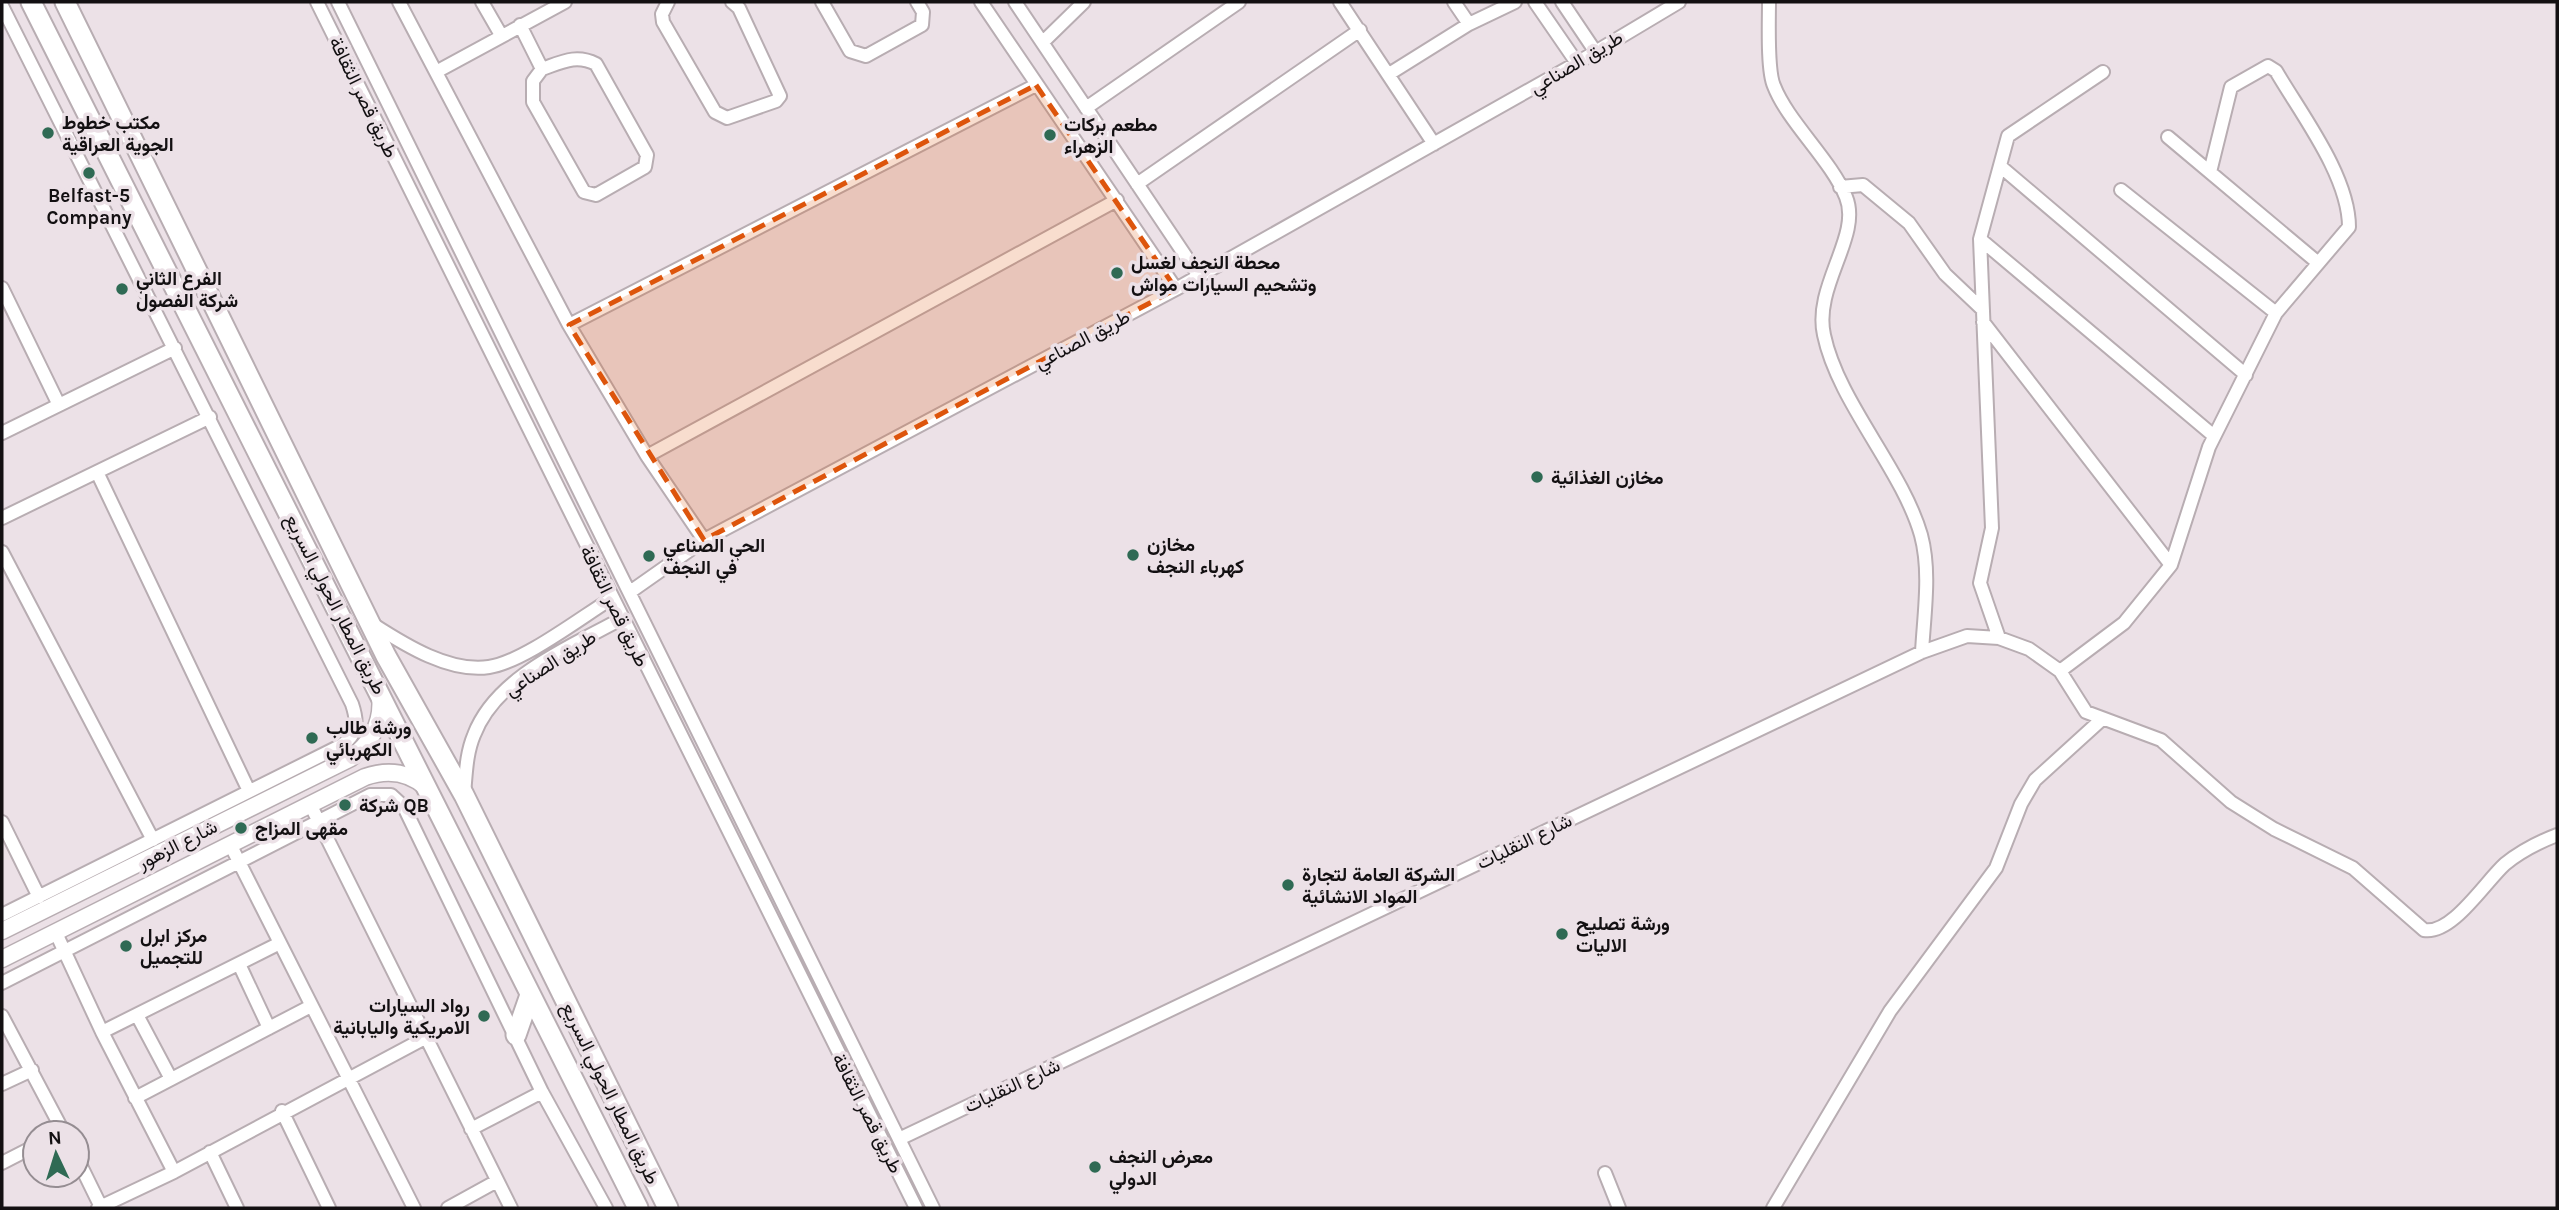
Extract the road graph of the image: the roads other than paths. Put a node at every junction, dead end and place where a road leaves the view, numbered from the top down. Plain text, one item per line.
1 (31, 2) edge
2 (65, 2) edge
3 (317, 2) edge
4 (338, 2) edge
5 (399, 2) edge
6 (482, 2) edge
7 (565, 2) edge
8 (668, 2) edge
9 (732, 2) edge
10 (822, 2) edge
11 (917, 2) edge
12 (981, 2) edge
13 (1015, 2) edge
14 (1084, 2) edge
15 (1211, 2) edge
16 (1239, 2) edge
17 (1340, 2) edge
18 (1454, 2) edge
19 (1515, 2) edge
20 (1535, 2) edge
21 (1562, 2) edge
22 (1679, 2) edge
23 (1769, 2) edge
24 (2, 6) edge
25 (1219, 14) junction
26 (5, 20) edge
27 (1469, 24) junction
28 (520, 25) junction
29 (1360, 30) junction
30 (501, 35) junction
31 (1043, 42) junction
32 (1595, 51) junction
33 (1577, 63) junction
34 (542, 69) junction
35 (436, 72) junction
36 (2103, 72) dead end
37 (1389, 74) junction
38 (1037, 85) junction
39 (1086, 108) junction
40 (2168, 137) dead end
41 (1434, 144) junction
42 (2000, 166) junction
43 (2210, 172) junction
44 (1137, 184) junction
45 (1840, 187) junction
46 (2122, 190) dead end
47 (1117, 200) junction
48 (1980, 239) junction
49 (2317, 262) junction
50 (1199, 276) junction
51 (2, 288) edge
52 (1176, 289) junction
53 (2276, 313) junction
54 (1983, 316) junction
55 (569, 325) junction
56 (175, 348) junction
57 (2246, 375) junction
58 (59, 405) junction
59 (210, 416) junction
60 (2, 433) edge
61 (2214, 436) junction
62 (647, 456) junction
63 (97, 472) junction
64 (2, 518) edge
65 (704, 540) junction
66 (2, 552) edge
67 (613, 556) junction
68 (594, 564) junction
69 (2171, 565) junction
70 (630, 592) junction
71 (611, 599) junction
72 (621, 619) junction
73 (370, 623) junction
74 (1999, 638) junction
75 (1922, 652) junction
76 (2060, 671) junction
77 (376, 683) junction
78 (2101, 720) junction
79 (708, 750) junction
80 (691, 761) junction
81 (427, 789) junction
82 (259, 792) junction
83 (464, 795) junction
84 (310, 804) junction
85 (318, 821) junction
86 (2, 822) edge
87 (210, 827) junction
88 (2557, 835) edge
89 (157, 846) junction
90 (226, 846) junction
91 (239, 862) junction
92 (174, 873) junction
93 (39, 897) junction
94 (2, 915) edge
95 (2, 931) edge
96 (56, 933) junction
97 (279, 943) junction
98 (65, 951) junction
99 (2, 960) edge
100 (239, 964) junction
101 (2, 983) edge
102 (530, 995) junction
103 (312, 1006) junction
104 (137, 1015) junction
105 (2, 1016) edge
106 (270, 1028) junction
107 (102, 1032) junction
108 (516, 1035) junction
109 (425, 1038) junction
110 (32, 1070) junction
111 (348, 1078) junction
112 (171, 1079) junction
113 (2, 1084) edge
114 (542, 1092) junction
115 (135, 1098) junction
116 (282, 1111) junction
117 (56, 1119) edge
118 (471, 1129) junction
119 (899, 1139) junction
120 (21, 1152) edge
121 (210, 1152) junction
122 (3, 1160) edge
123 (174, 1172) junction
124 (1605, 1173) dead end
125 (497, 1181) junction
126 (91, 1188) edge
127 (408, 1206) edge
128 (100, 1208) edge
129 (237, 1208) edge
130 (329, 1208) edge
131 (448, 1208) edge
132 (511, 1208) edge
133 (606, 1208) edge
134 (638, 1208) edge
135 (668, 1208) edge
136 (916, 1208) edge
137 (933, 1208) edge
138 (1619, 1208) edge
139 (1773, 1208) edge

1 - 77 highway, طريق المطار الحولي السريع
2 - 73 highway, طريق المطار الحولي السريع
3 - 68 street, طريق قصر الثقافة
4 - 67 street, طريق قصر الثقافة
5 - 35 street
6 - 30 street
7 - 28 street
8 - 9 street
10 - 11 street
12 - 38 street
13 - 31 street
14 - 31 street
15 - 25 street
16 - 25 street
17 - 29 street
18 - 27 street
19 - 27 street
20 - 33 street
21 - 32 street
22 - 32 street, طريق الصناعي
23 - 45 street
24 - 26 street
25 - 39 street
26 - 56 street
27 - 37 street
28 - 30 street
28 - 34 street
29 - 37 street
29 - 44 street
30 - 35 street
31 - 39 street
32 - 33 street, طريق الصناعي
33 - 41 street, طريق الصناعي
34 - 34 street
35 - 55 street
36 - 42 street
37 - 41 street
38 - 47 street
38 - 55 street
39 - 44 street
40 - 43 street
41 - 50 street, طريق الصناعي
42 - 48 street
42 - 57 street
43 - 49 street
43 - 49 street
44 - 50 street
45 - 54 street
45 - 75 street
46 - 53 street
47 - 52 street
47 - 62 street
48 - 54 street
48 - 61 street
49 - 53 street
50 - 52 street, طريق الصناعي
51 - 58 street
52 - 65 street, طريق الصناعي
53 - 57 street
54 - 69 street
54 - 74 street
55 - 62 street
56 - 58 street
56 - 59 street
57 - 61 street
58 - 60 street
59 - 63 street
59 - 82 street
61 - 69 street
62 - 65 street
63 - 64 street
63 - 82 street
65 - 70 street, طريق الصناعي
66 - 89 street
67 - 68 street
67 - 70 street, طريق قصر الثقافة
68 - 71 street, طريق قصر الثقافة
69 - 76 street
70 - 79 street, طريق قصر الثقافة
71 - 72 street, طريق قصر الثقافة
71 - 73 street, طريق الصناعي
72 - 80 street, طريق قصر الثقافة
72 - 83 street, طريق الصناعي
73 - 83 highway, طريق المطار الحولي السريع
74 - 75 street, شارع النقليات
74 - 76 street, شارع النقليات
75 - 119 street, شارع النقليات
76 - 78 street
77 - 81 highway, طريق المطار الحولي السريع
77 - 82 main road, شارع الزهور
78 - 88 street
78 - 139 street
79 - 80 street
79 - 119 street, طريق قصر الثقافة
80 - 136 street, طريق قصر الثقافة
81 - 84 main road, شارع الزهور
81 - 102 highway, طريق المطار الحولي السريع
82 - 87 main road, شارع الزهور
82 - 89 street
83 - 135 highway, طريق المطار الحولي السريع
84 - 85 street
84 - 90 main road, شارع الزهور
85 - 91 street
85 - 108 street
85 - 109 street
86 - 93 street
87 - 89 main road, شارع الزهور
87 - 90 main road
89 - 92 main road
89 - 93 street
89 - 95 main road, شارع الزهور
90 - 91 street
90 - 92 main road, شارع الزهور
91 - 97 street
91 - 98 street
92 - 96 main road, شارع الزهور
93 - 94 street
96 - 98 street
96 - 99 main road, شارع الزهور
97 - 100 street
97 - 103 street
98 - 101 street
98 - 107 street
100 - 104 street
100 - 106 street
102 - 108 highway
102 - 134 highway, طريق المطار الحولي السريع
103 - 106 street
103 - 111 street
104 - 107 street
104 - 112 street
105 - 110 street
106 - 112 street
107 - 115 street
108 - 114 street
109 - 111 street
109 - 118 street
110 - 113 street
110 - 117 street
111 - 116 street
111 - 127 street
112 - 115 street
114 - 118 street
114 - 133 street
115 - 123 street
116 - 121 street
116 - 130 street
118 - 125 street
119 - 137 street, طريق قصر الثقافة
120 - 122 street
121 - 123 street
121 - 129 street
123 - 128 street
124 - 138 street
125 - 131 street
125 - 132 street
126 - 128 street

